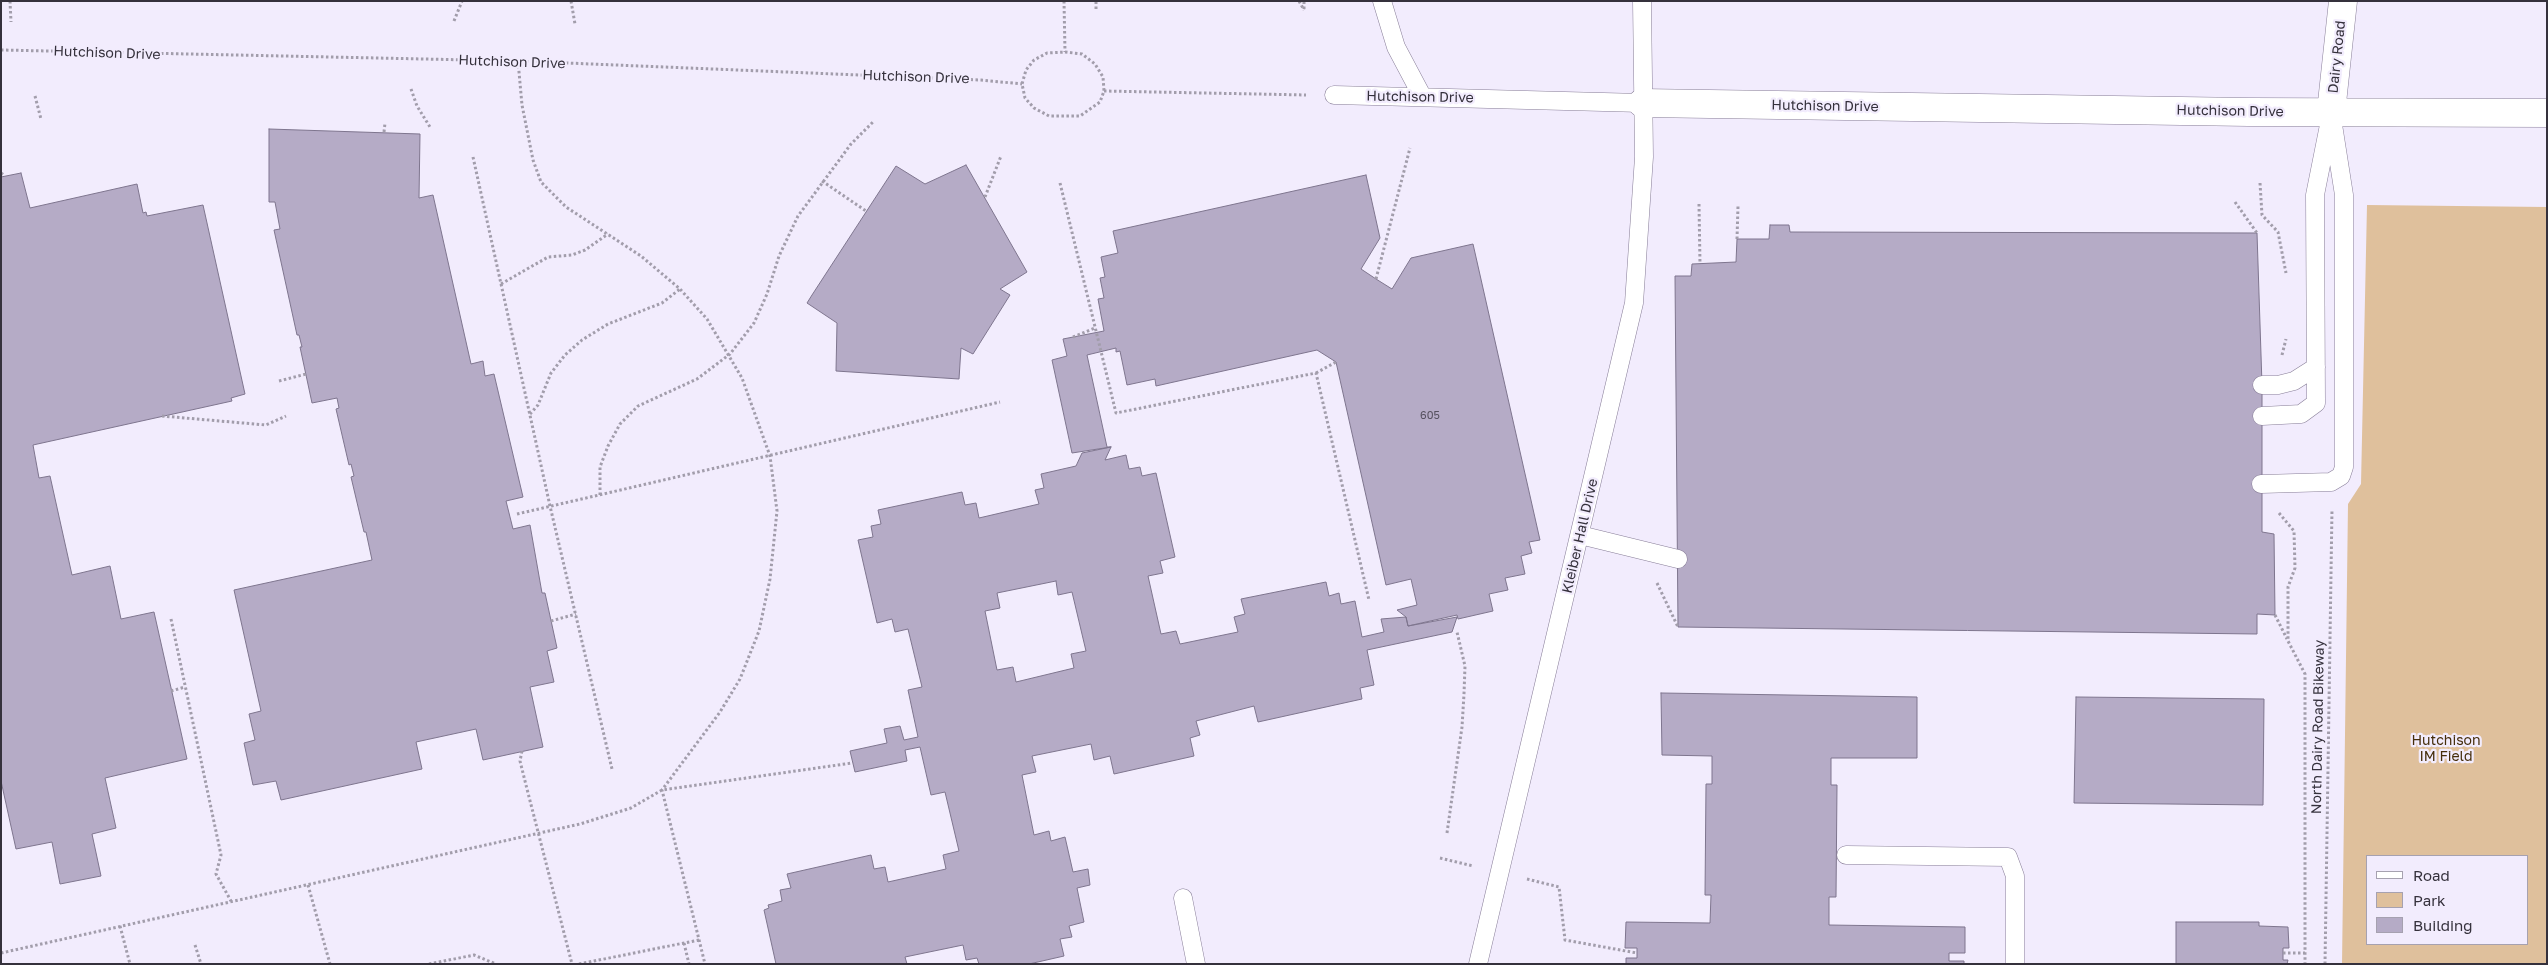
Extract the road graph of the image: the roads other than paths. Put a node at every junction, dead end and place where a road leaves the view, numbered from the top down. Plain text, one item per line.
1 (1382, 1) edge
2 (1642, 1) edge
3 (2343, 1) edge
4 (1334, 95) road end
5 (1422, 96) junction
6 (1642, 103) junction
7 (2332, 112) junction
8 (2547, 113) edge
9 (2316, 367) junction
10 (2270, 385) road end
11 (2262, 416) dead end
12 (2269, 483) road end
13 (1580, 535) junction
14 (1678, 559) dead end
15 (1846, 855) dead end
16 (1182, 898) dead end
17 (1196, 964) edge
18 (1478, 964) edge
19 (2015, 964) edge

1 - 5 lane
2 - 6 lane, Kleiber Hall Drive
3 - 7 street, Dairy Road
4 - 5 lane, Hutchison Drive
5 - 6 lane, Hutchison Drive
6 - 7 street, Hutchison Drive
6 - 13 lane, Kleiber Hall Drive
7 - 8 street, Hutchison Drive
7 - 9 lane
7 - 12 lane
9 - 10 lane
9 - 11 lane
13 - 14 lane
13 - 18 lane, Kleiber Hall Drive
15 - 19 lane
16 - 17 lane

